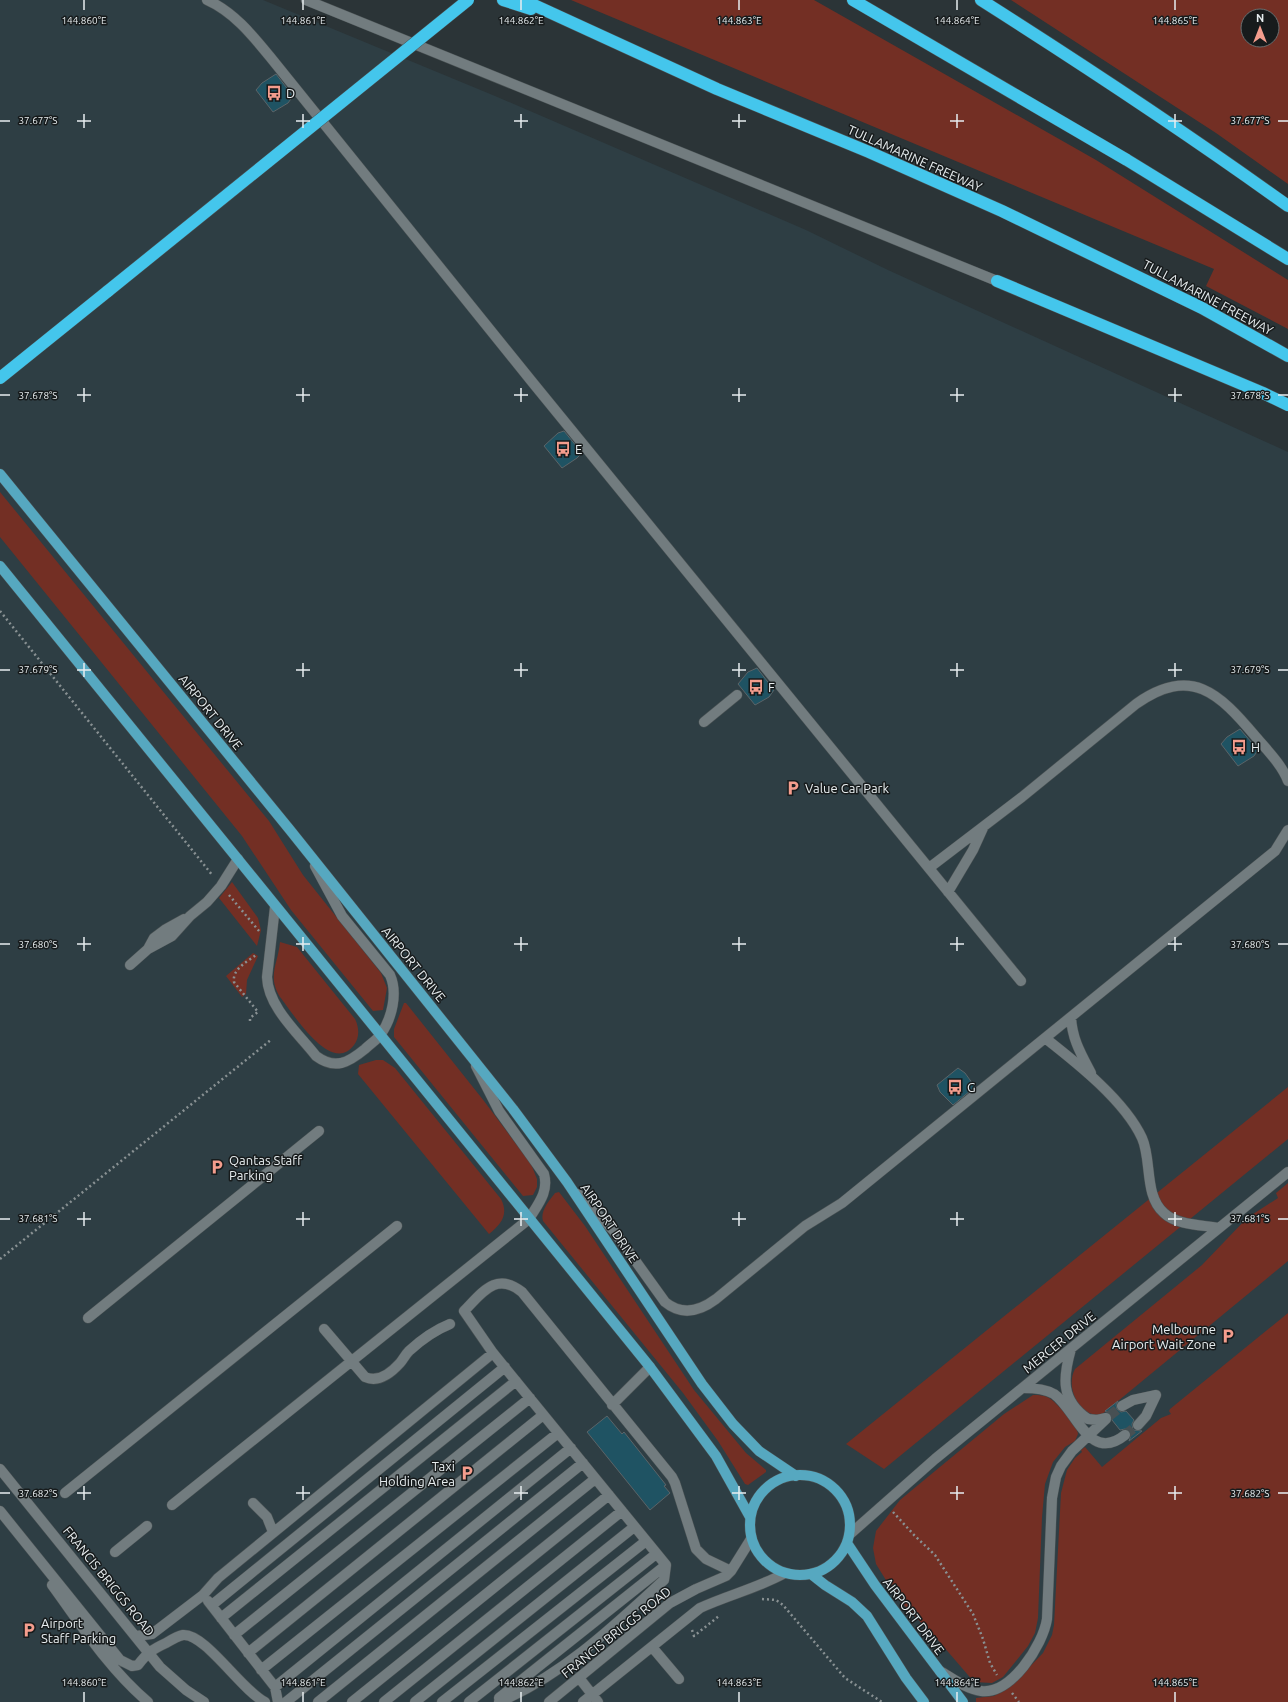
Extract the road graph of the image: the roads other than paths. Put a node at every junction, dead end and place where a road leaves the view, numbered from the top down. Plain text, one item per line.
1 (207, 0) edge
2 (306, 0) edge
3 (468, 0) edge
4 (503, 0) edge
5 (523, 0) edge
6 (853, 0) edge
7 (981, 0) edge
8 (577, 25) junction
9 (1288, 206) edge
10 (1288, 259) edge
11 (997, 281) joint
12 (1288, 356) edge
13 (0, 378) edge
14 (1288, 406) edge
15 (0, 474) edge
16 (0, 566) edge
17 (737, 695) dead end
18 (704, 722) dead end
19 (1288, 781) edge
20 (983, 828) junction
21 (1288, 830) edge
22 (311, 858) junction
23 (238, 859) junction
24 (929, 868) junction
25 (948, 892) junction
26 (275, 907) junction
27 (130, 965) dead end
28 (1021, 982) dead end
29 (1071, 1017) junction
30 (381, 1035) junction
31 (1045, 1038) junction
32 (469, 1052) junction
33 (1097, 1083) junction
34 (319, 1131) dead end
35 (1288, 1172) edge
36 (567, 1182) junction
37 (530, 1219) junction
38 (397, 1226) dead end
39 (1219, 1228) junction
40 (88, 1318) dead end
41 (450, 1324) dead end
42 (324, 1329) dead end
43 (1071, 1349) junction
44 (494, 1353) junction
45 (351, 1362) junction
46 (505, 1367) junction
47 (650, 1368) junction
48 (516, 1381) junction
49 (1024, 1388) junction
50 (530, 1398) junction
51 (612, 1405) junction
52 (1122, 1406) tunnel mouth
53 (543, 1415) junction
54 (1138, 1425) tunnel mouth
55 (558, 1433) junction
56 (1125, 1435) tunnel mouth
57 (1088, 1436) junction
58 (571, 1448) junction
59 (583, 1463) junction
60 (0, 1469) edge
61 (796, 1476) junction
62 (595, 1479) junction
63 (65, 1494) dead end
64 (609, 1495) junction
65 (253, 1503) dead end
66 (172, 1505) dead end
67 (0, 1511) edge
68 (622, 1511) junction
69 (0, 1516) edge
70 (750, 1517) junction
71 (147, 1526) dead end
72 (634, 1527) junction
73 (273, 1532) junction
74 (751, 1538) junction
75 (848, 1539) junction
76 (646, 1541) junction
77 (115, 1552) dead end
78 (656, 1554) junction
79 (666, 1565) junction
80 (731, 1572) junction
81 (784, 1573) junction
82 (811, 1574) junction
83 (204, 1594) junction
84 (212, 1605) junction
85 (221, 1618) junction
86 (234, 1635) junction
87 (136, 1636) junction
88 (652, 1647) junction
89 (149, 1651) junction
90 (248, 1653) junction
91 (261, 1670) junction
92 (938, 1670) junction
93 (580, 1678) junction
94 (679, 1679) dead end
95 (275, 1687) junction
96 (595, 1698) edge
97 (148, 1702) edge
98 (204, 1702) edge
99 (265, 1702) edge
100 (278, 1702) edge
101 (286, 1702) edge
102 (318, 1702) edge
103 (352, 1702) edge
104 (384, 1702) edge
105 (415, 1702) edge
106 (442, 1702) edge
107 (469, 1702) edge
108 (494, 1702) edge
109 (499, 1702) edge
110 (549, 1702) edge
111 (583, 1702) edge
112 (924, 1702) edge
113 (963, 1702) edge

1 - 24 street
2 - 11 street
3 - 13 highway, bridge
4 - 8 highway
5 - 8 highway, TULLAMARINE FREEWAY
6 - 10 highway
7 - 9 highway
8 - 12 highway, TULLAMARINE FREEWAY
11 - 14 highway
15 - 22 main road, AIRPORT DRIVE
16 - 23 main road
17 - 18 street
19 - 20 street
20 - 24 street
20 - 25 street
21 - 29 street
22 - 30 street
22 - 32 main road, AIRPORT DRIVE
23 - 26 main road
23 - 27 street
24 - 25 street
25 - 28 street
26 - 30 main road
26 - 30 street
29 - 31 street
29 - 33 street
30 - 37 main road
31 - 33 street
31 - 36 street
32 - 36 main road, AIRPORT DRIVE
32 - 37 street
33 - 39 street
34 - 40 street
35 - 39 street, MERCER DRIVE
36 - 61 main road, AIRPORT DRIVE
37 - 45 street
37 - 47 main road
38 - 63 street
39 - 43 street, MERCER DRIVE
41 - 45 street
42 - 45 street
43 - 49 street, MERCER DRIVE
43 - 57 street
44 - 46 street
44 - 51 street
44 - 73 street
45 - 66 street
46 - 48 street
46 - 84 street
47 - 51 street
47 - 70 main road
48 - 50 street
48 - 85 street
49 - 57 street
49 - 75 street, MERCER DRIVE
50 - 53 street
50 - 86 street
51 - 80 street
52 - 54 street
53 - 55 street
53 - 90 street
55 - 58 street
55 - 91 street
56 - 57 street
57 - 92 street
58 - 59 street
58 - 95 street
59 - 62 street
59 - 101 street
60 - 87 street, FRANCIS BRIGGS ROAD
61 - 70 main road
61 - 75 main road
62 - 64 street
62 - 102 street
64 - 68 street
64 - 103 street
65 - 73 street
67 - 89 street
68 - 72 street
68 - 104 street
69 - 97 street
70 - 74 main road
71 - 77 street
72 - 76 street
72 - 105 street
73 - 83 street
74 - 80 street, FRANCIS BRIGGS ROAD
74 - 81 main road
75 - 82 main road
75 - 92 main road, AIRPORT DRIVE
76 - 78 street
76 - 106 street
78 - 79 street
78 - 107 street
79 - 108 street
79 - 109 street
80 - 93 street, FRANCIS BRIGGS ROAD
81 - 82 main road
81 - 88 street
82 - 112 main road
83 - 84 street
83 - 87 street
84 - 85 street
85 - 86 street
86 - 90 street
87 - 89 street, FRANCIS BRIGGS ROAD
88 - 94 street
88 - 96 street
89 - 98 street, FRANCIS BRIGGS ROAD
89 - 99 street
90 - 91 street
91 - 95 street
92 - 113 main road, AIRPORT DRIVE
93 - 96 street
93 - 110 street, FRANCIS BRIGGS ROAD
95 - 100 street
96 - 111 street

